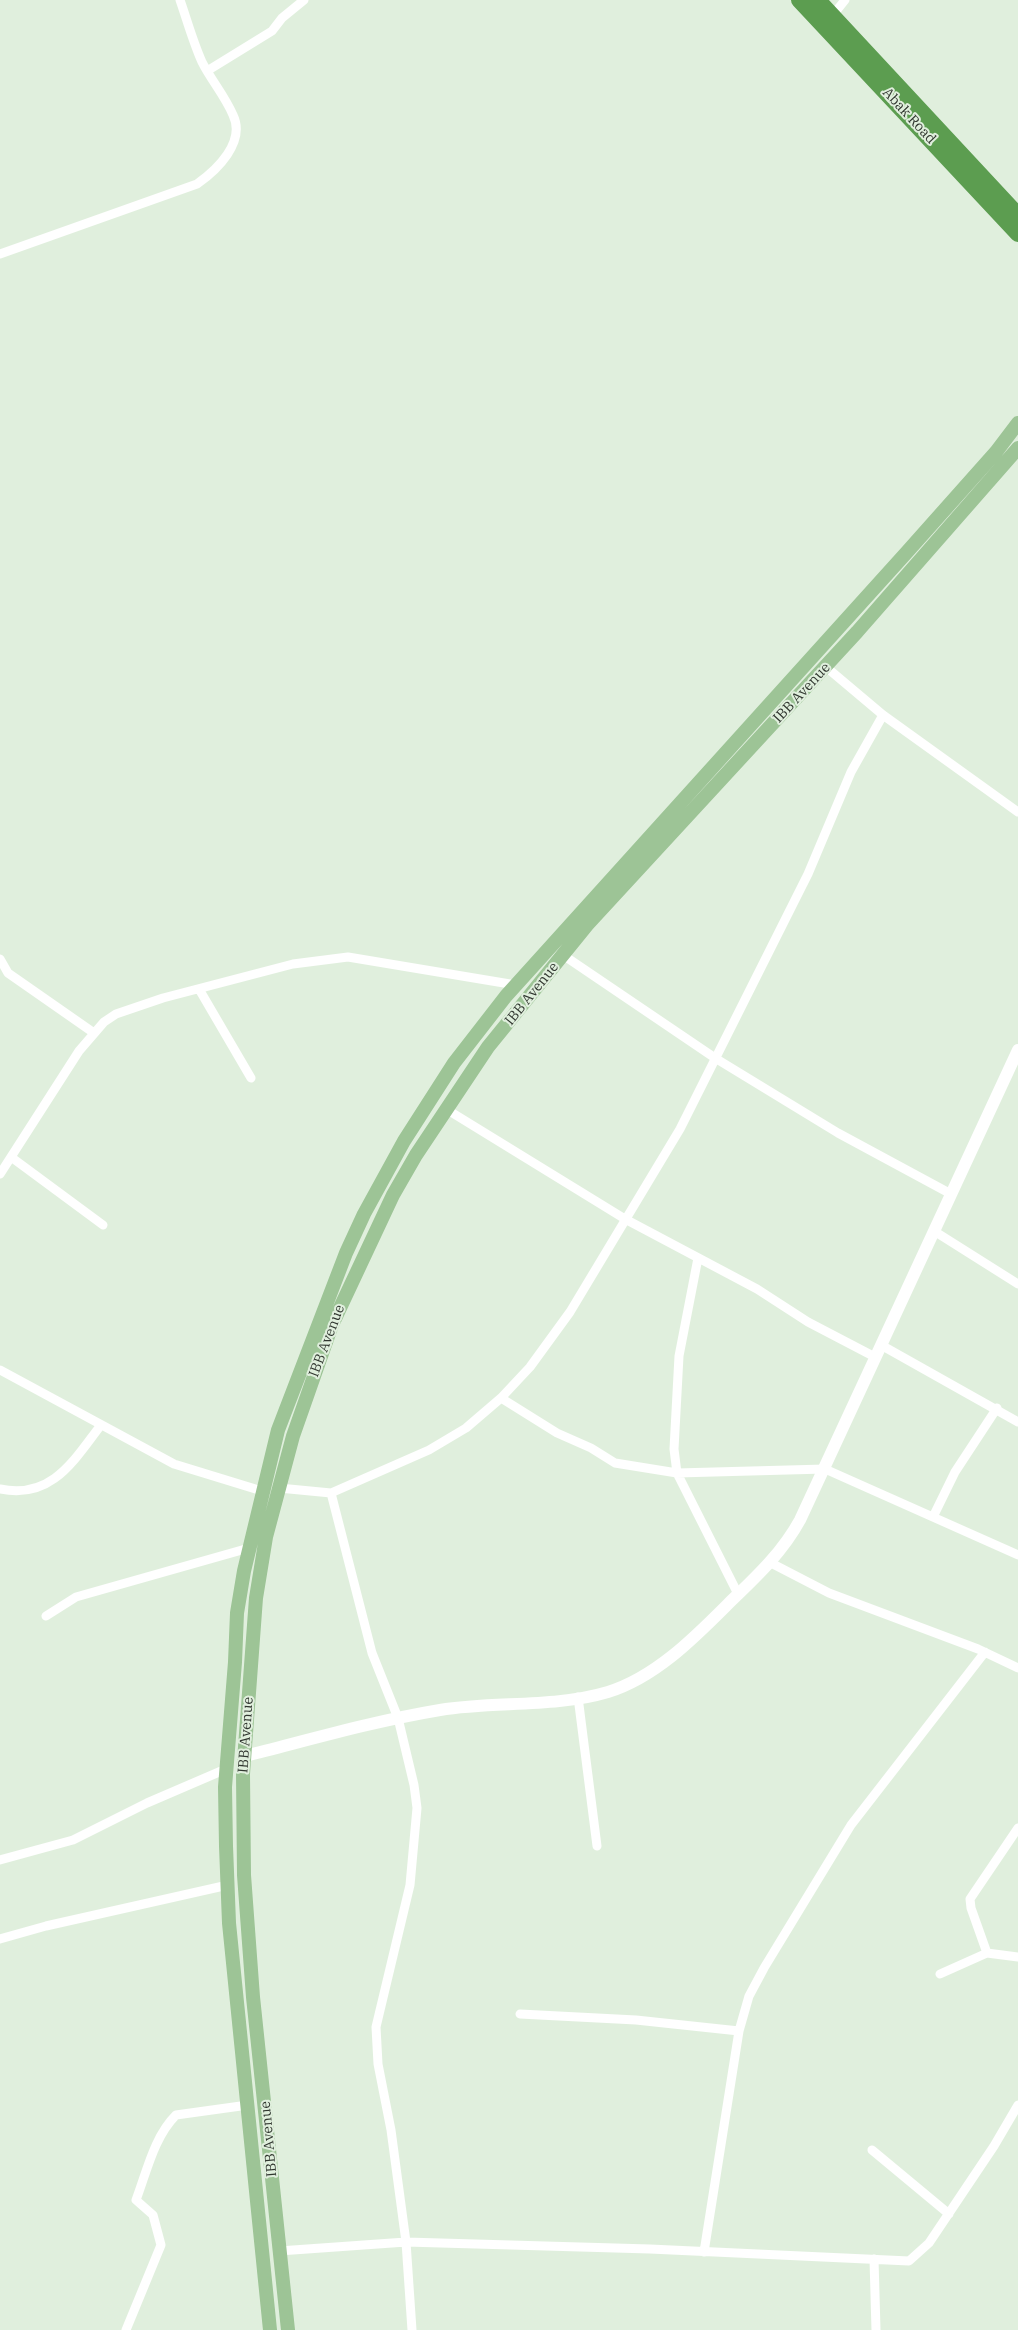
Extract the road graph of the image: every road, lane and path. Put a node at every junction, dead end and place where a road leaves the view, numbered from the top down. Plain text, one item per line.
1 (180, 0) edge
2 (304, 0) edge
3 (799, 0) edge
4 (818, 0) edge
5 (845, 0) edge
6 (832, 15) junction
7 (207, 70) junction
8 (1018, 215) edge
9 (1018, 234) edge
10 (0, 254) edge
11 (1018, 423) edge
12 (1018, 448) edge
13 (826, 667) junction
14 (883, 715) junction
15 (1018, 812) edge
16 (563, 955) junction
17 (0, 959) edge
18 (4, 974) edge
19 (516, 985) junction
20 (199, 989) junction
21 (94, 1033) junction
22 (1018, 1050) edge
23 (715, 1058) junction
24 (251, 1078) dead end
25 (446, 1109) junction
26 (11, 1157) junction
27 (0, 1174) edge
28 (951, 1194) junction
29 (625, 1219) junction
30 (103, 1225) dead end
31 (934, 1231) junction
32 (698, 1258) junction
33 (1018, 1284) edge
34 (881, 1345) junction
35 (875, 1357) junction
36 (0, 1370) edge
37 (501, 1398) junction
38 (997, 1408) junction
39 (1018, 1422) edge
40 (101, 1425) junction
41 (825, 1469) junction
42 (677, 1473) junction
43 (279, 1488) junction
44 (0, 1489) edge
45 (262, 1491) junction
46 (331, 1493) junction
47 (934, 1517) junction
48 (249, 1548) junction
49 (1018, 1555) edge
50 (771, 1563) junction
51 (738, 1594) junction
52 (46, 1616) dead end
53 (985, 1652) junction
54 (1018, 1668) edge
55 (578, 1697) junction
56 (398, 1718) junction
57 (245, 1756) junction
58 (226, 1769) junction
59 (1018, 1828) edge
60 (597, 1846) dead end
61 (0, 1860) edge
62 (228, 1885) junction
63 (0, 1939) edge
64 (987, 1953) junction
65 (1018, 1957) edge
66 (940, 1974) dead end
67 (520, 2014) dead end
68 (739, 2031) junction
69 (248, 2105) junction
70 (1018, 2105) edge
71 (872, 2150) dead end
72 (949, 2214) junction
73 (406, 2242) junction
74 (279, 2250) junction
75 (704, 2252) junction
76 (874, 2259) junction
77 (126, 2330) edge
78 (270, 2330) edge
79 (288, 2330) edge
80 (412, 2330) edge
81 (876, 2330) edge

1 - 7 street
2 - 7 street
3 - 9 highway, Abak Road
4 - 6 highway, Abak Road
5 - 6 street
6 - 8 highway, Abak Road
7 - 10 street
11 - 19 main road
12 - 13 main road, IBB Avenue
13 - 14 street
13 - 16 main road, IBB Avenue
14 - 15 street
14 - 23 street
16 - 23 street
16 - 25 main road, IBB Avenue
17 - 18 street
18 - 21 street
19 - 20 street
19 - 45 main road
20 - 21 street
20 - 24 street
21 - 26 street
22 - 28 street
23 - 28 street
23 - 29 street
25 - 29 street
25 - 43 main road, IBB Avenue
26 - 27 street
26 - 30 street
28 - 31 street
29 - 32 street
29 - 37 street
31 - 33 street
31 - 34 street
32 - 35 street
32 - 42 street
34 - 35 street
34 - 38 street
35 - 41 street
36 - 40 street
37 - 42 street
37 - 46 street
38 - 39 street
38 - 47 street
40 - 44 street
40 - 45 street
41 - 42 street
41 - 47 street
41 - 50 street
42 - 51 street
43 - 46 street
43 - 57 main road, IBB Avenue
45 - 48 main road
46 - 56 street
47 - 49 street
48 - 52 street
48 - 58 main road
50 - 51 street
50 - 53 street
51 - 55 street
53 - 54 street
53 - 68 street
55 - 56 street
55 - 60 street
56 - 57 street
56 - 73 street
57 - 74 main road, IBB Avenue
58 - 61 street
58 - 62 main road
59 - 64 street
62 - 63 street
62 - 69 main road
64 - 65 street
64 - 66 street
67 - 68 street
68 - 75 street
69 - 77 street
69 - 78 main road
70 - 72 street
71 - 72 street
72 - 76 street
73 - 74 street
73 - 75 street
73 - 80 street
74 - 79 main road, IBB Avenue
75 - 76 street
76 - 81 street

